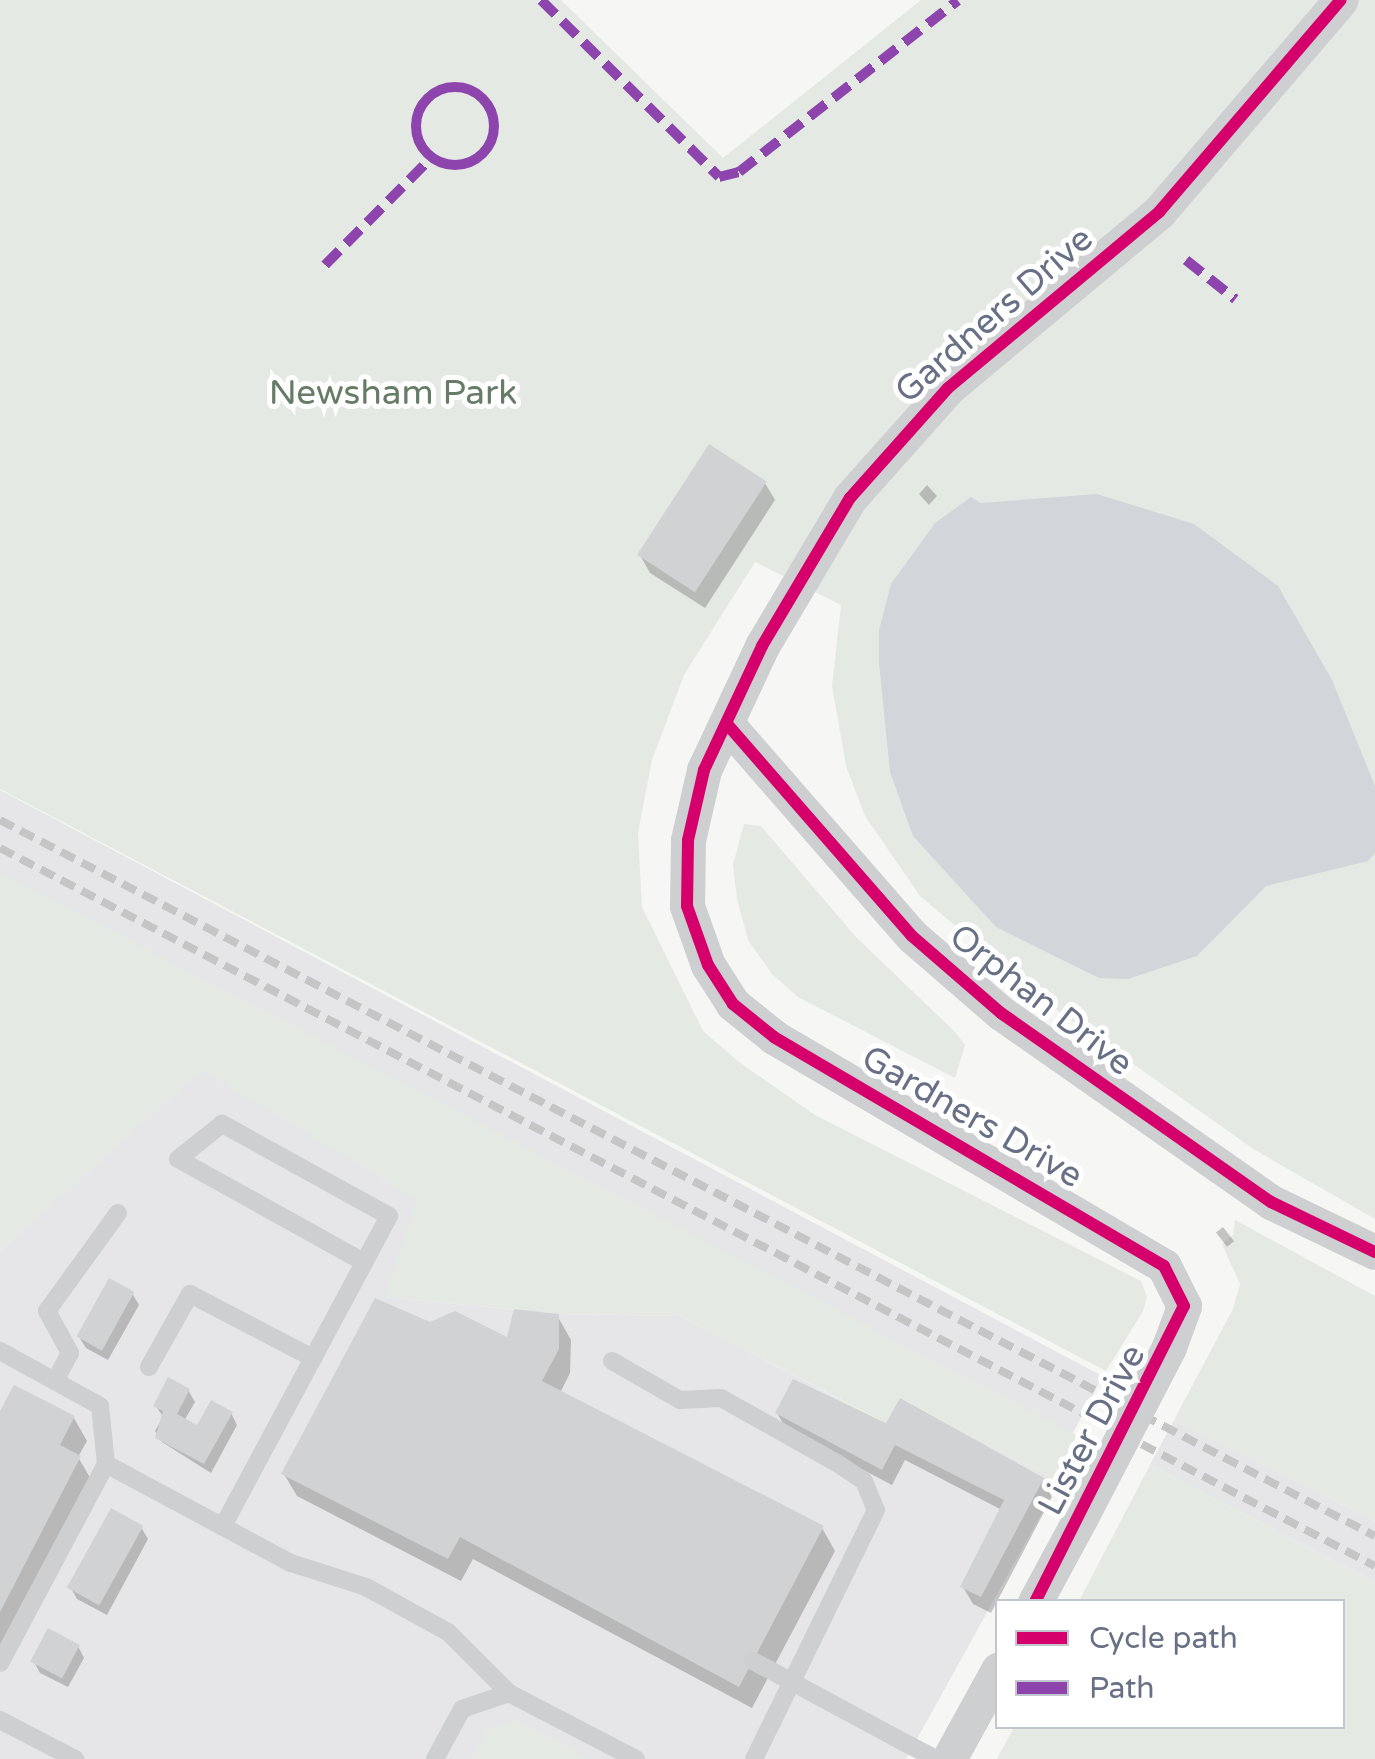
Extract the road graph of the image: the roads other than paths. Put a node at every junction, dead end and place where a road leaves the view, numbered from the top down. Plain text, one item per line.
1 (1341, 0) edge
2 (727, 724) junction
3 (118, 1213) dead end
4 (1375, 1252) edge
5 (364, 1262) junction
6 (1174, 1284) joint
7 (0, 1350) edge
8 (313, 1358) junction
9 (612, 1361) dead end
10 (149, 1367) dead end
11 (55, 1381) junction
12 (106, 1464) junction
13 (223, 1526) junction
14 (1037, 1599) edge
15 (753, 1661) dead end
16 (0, 1663) edge
17 (995, 1675) edge
18 (509, 1693) junction
19 (0, 1720) edge
20 (76, 1759) edge
21 (435, 1759) edge
22 (636, 1759) edge
23 (754, 1759) edge
24 (936, 1759) edge
25 (949, 1759) edge

1 - 2 street, Gardners Drive
2 - 4 street, Orphan Drive
2 - 6 street, Gardners Drive
3 - 11 lane
5 - 5 lane
5 - 8 lane
6 - 14 street, Lister Drive, bridge
7 - 11 lane
8 - 10 lane
8 - 13 lane
9 - 23 lane
11 - 12 lane
12 - 13 lane
12 - 16 lane
13 - 18 lane
15 - 24 lane, bridge
17 - 25 street
18 - 21 lane
18 - 22 lane
19 - 20 lane

